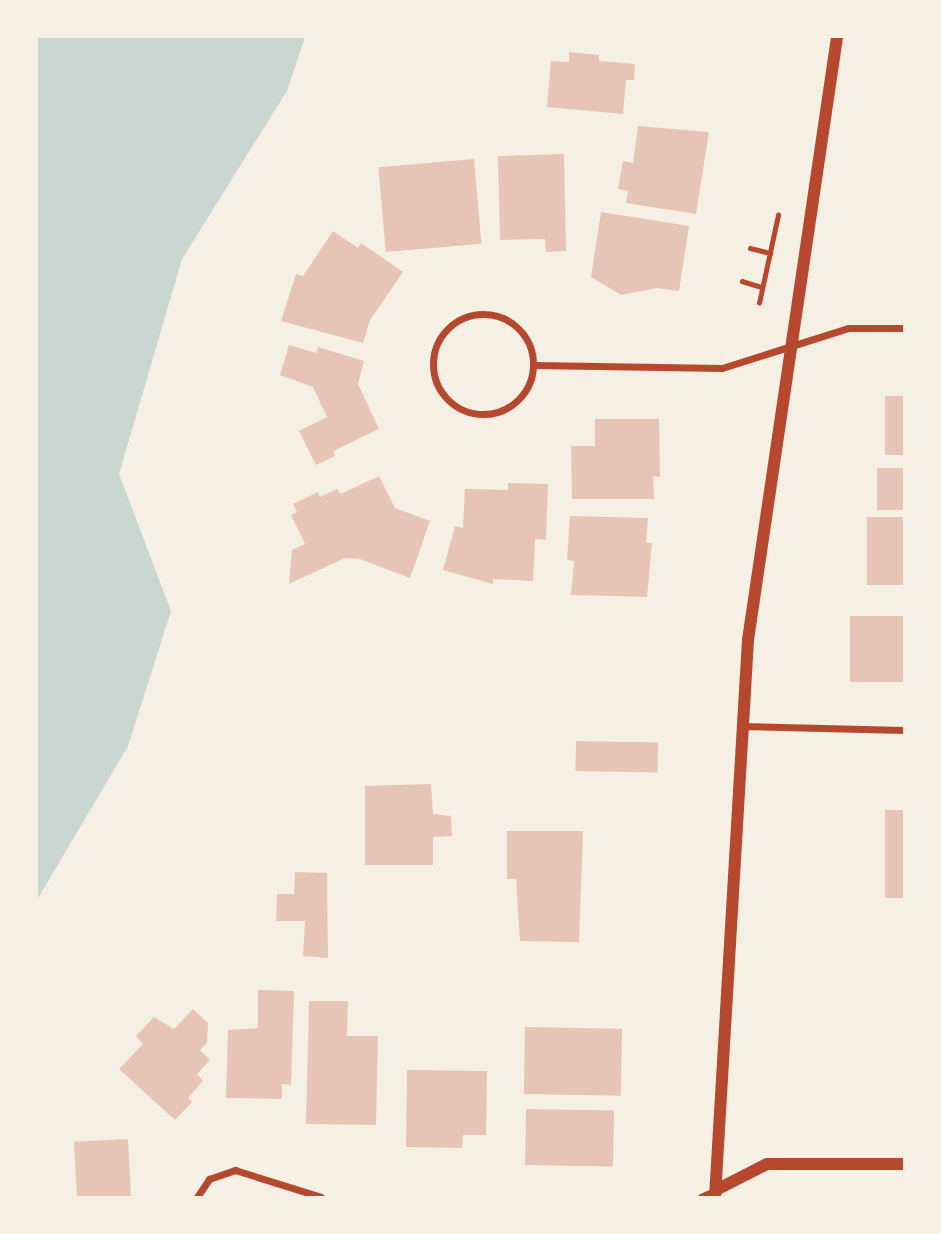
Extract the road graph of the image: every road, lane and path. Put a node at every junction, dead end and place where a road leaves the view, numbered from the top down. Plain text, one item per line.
1 (837, 37) edge
2 (778, 215) dead end
3 (750, 248) dead end
4 (770, 253) junction
5 (743, 281) dead end
6 (762, 287) junction
7 (759, 303) dead end
8 (904, 328) edge
9 (792, 346) junction
10 (534, 365) junction
11 (741, 726) junction
12 (904, 730) edge
13 (904, 1164) edge
14 (716, 1193) edge
15 (197, 1197) edge
16 (321, 1197) edge
17 (701, 1197) edge

1 - 9 street
2 - 4 path
3 - 4 path
4 - 6 path
5 - 6 path
6 - 7 path
8 - 9 street
9 - 10 street
9 - 11 street
10 - 10 street
11 - 12 street
11 - 14 street
13 - 14 street
14 - 17 street
15 - 16 street

